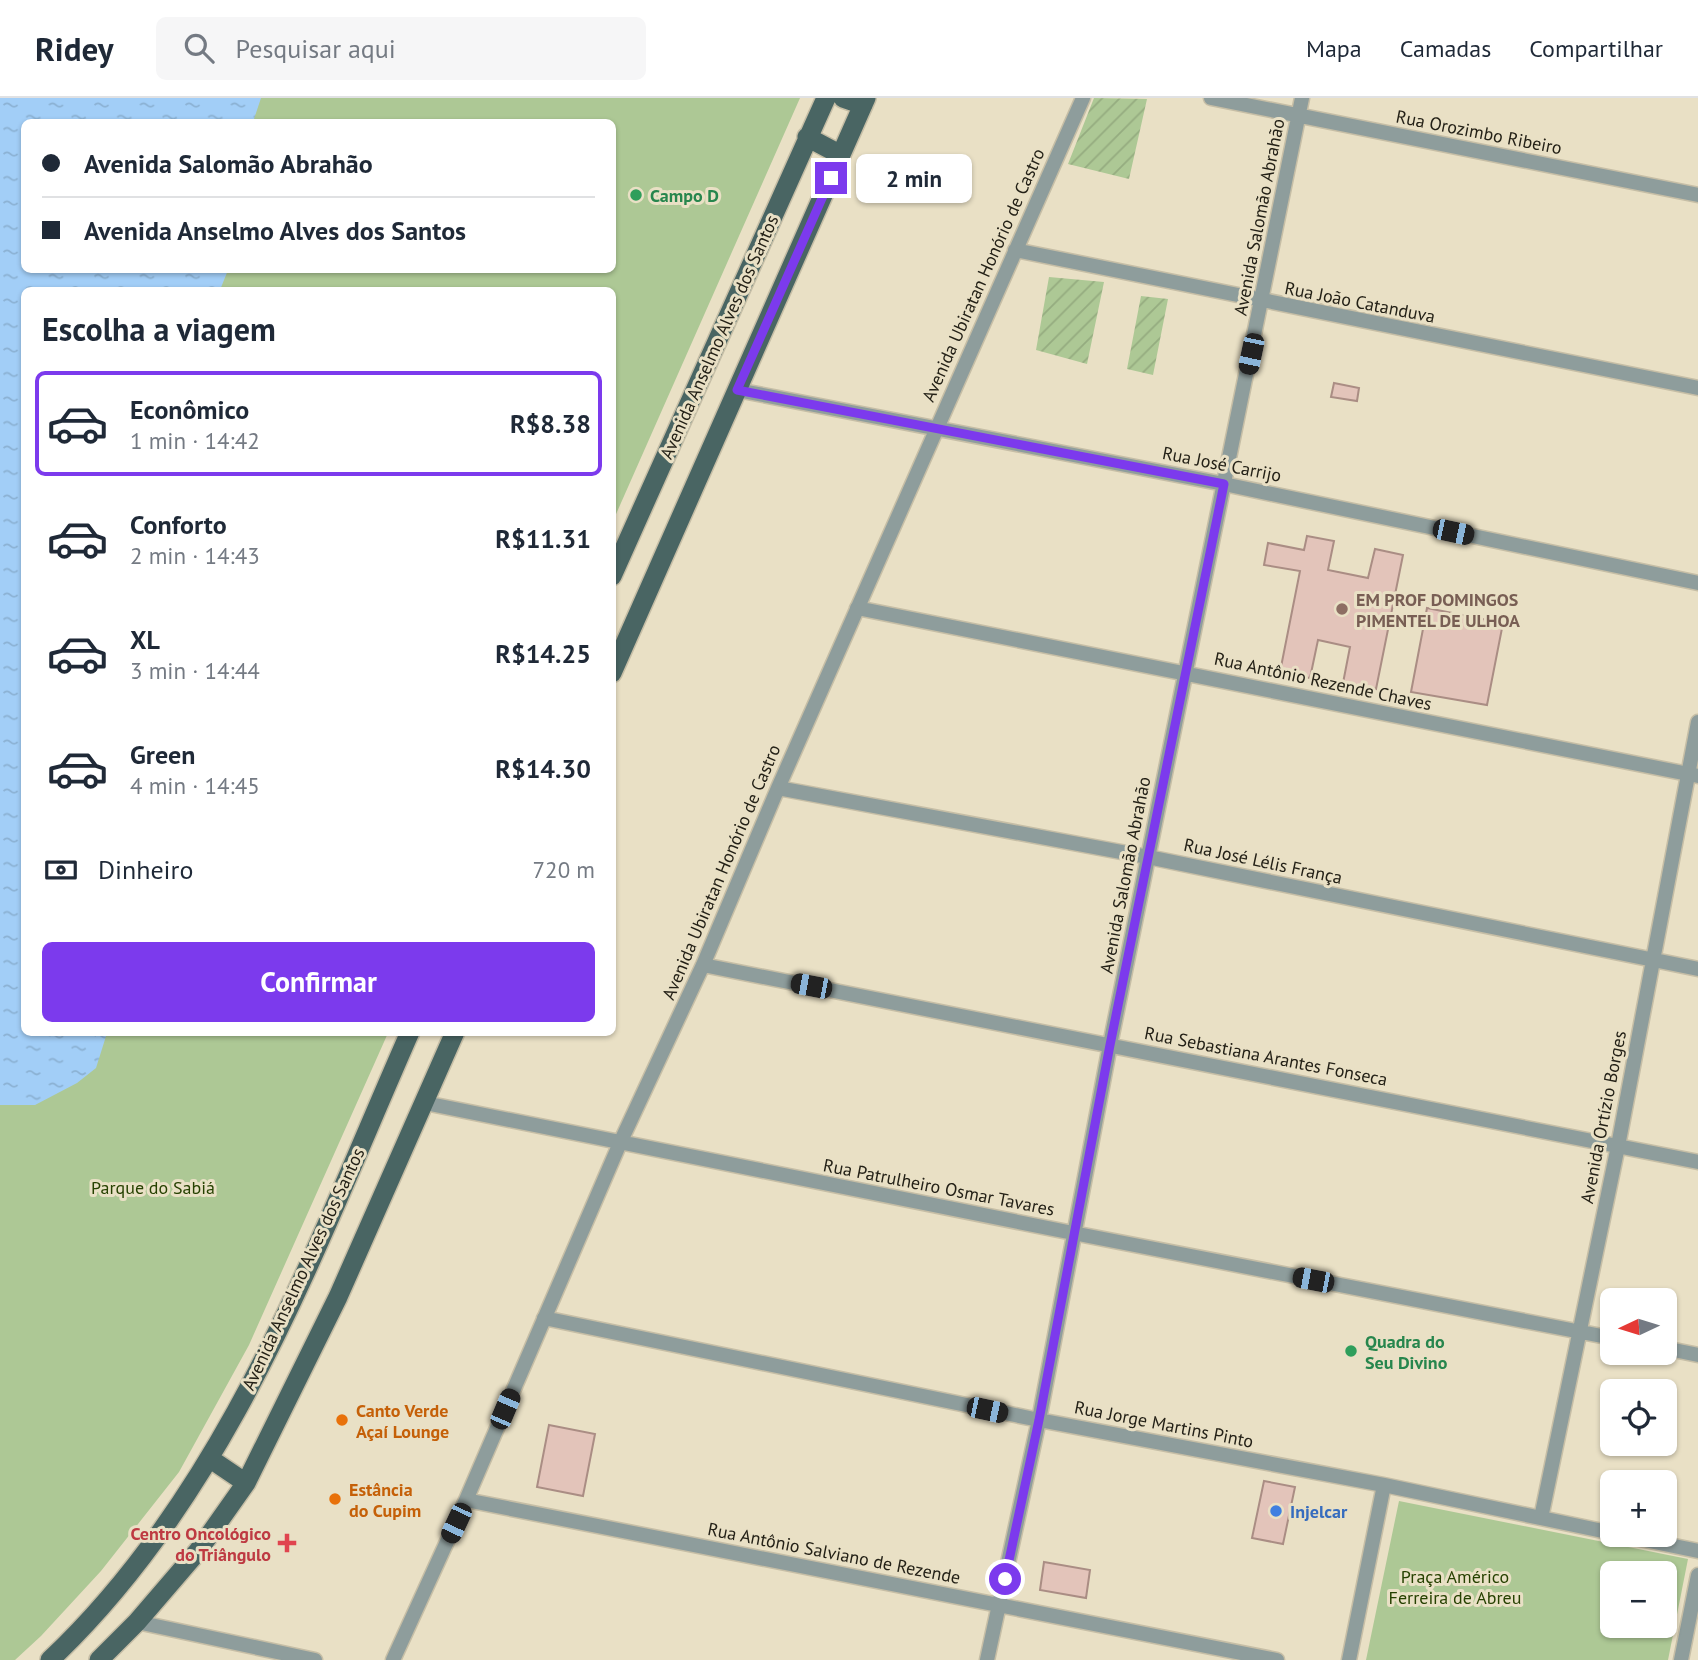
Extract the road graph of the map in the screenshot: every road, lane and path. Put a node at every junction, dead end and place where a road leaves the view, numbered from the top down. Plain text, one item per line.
1 (826, 98) edge
2 (843, 98) edge
3 (1083, 98) edge
4 (1211, 98) edge
5 (1302, 98) edge
6 (864, 102) edge
7 (1298, 117) junction
8 (807, 137) junction
9 (841, 155) junction
10 (1698, 195) edge
11 (1015, 250) junction
12 (1262, 302) junction
13 (1698, 388) edge
14 (737, 390) junction
15 (936, 429) junction
16 (1224, 484) junction
17 (616, 567) edge
18 (1698, 583) edge
19 (857, 608) junction
20 (616, 664) edge
21 (1186, 673) junction
22 (1698, 722) edge
23 (1693, 775) edge
24 (778, 788) junction
25 (1148, 857) junction
26 (1651, 960) junction
27 (703, 965) junction
28 (1698, 969) edge
29 (408, 1036) edge
30 (453, 1036) edge
31 (1110, 1045) junction
32 (425, 1102) junction
33 (620, 1143) junction
34 (1618, 1146) junction
35 (1698, 1162) edge
36 (1073, 1233) junction
37 (544, 1318) junction
38 (1579, 1331) junction
39 (1600, 1335) edge
40 (1677, 1351) edge
41 (1698, 1355) edge
42 (1039, 1420) junction
43 (209, 1458) junction
44 (246, 1483) junction
45 (1384, 1485) junction
46 (466, 1500) junction
47 (1541, 1518) junction
48 (1600, 1530) edge
49 (1677, 1547) edge
50 (1698, 1551) edge
51 (1698, 1575) edge
52 (999, 1605) junction
53 (137, 1622) junction
54 (50, 1660) edge
55 (99, 1660) edge
56 (315, 1660) edge
57 (393, 1660) edge
58 (987, 1660) edge
59 (1276, 1660) edge
60 (1349, 1660) edge
61 (1681, 1660) edge

1 - 8 main road, Avenida Anselmo Alves dos Santos
2 - 6 main road
3 - 11 street, Avenida Ubiratan Honório de Castro
4 - 7 street, Rua Orozimbo Ribeiro
5 - 7 street, Avenida Salomão Abrahão
6 - 9 main road
7 - 10 street, Rua Orozimbo Ribeiro
7 - 12 street, Avenida Salomão Abrahão
8 - 9 main road
8 - 17 main road, Avenida Anselmo Alves dos Santos
9 - 14 main road
11 - 12 street, Rua João Catanduva
11 - 15 street, Avenida Ubiratan Honório de Castro
12 - 13 street, Rua João Catanduva
12 - 16 street, Avenida Salomão Abrahão
14 - 15 street, Rua José Carrijo
14 - 20 main road
15 - 16 street, Rua José Carrijo
15 - 19 street, Avenida Ubiratan Honório de Castro
16 - 18 street, Rua José Carrijo
16 - 21 street, Avenida Salomão Abrahão
19 - 21 street, Rua Antônio Rezende Chaves
19 - 24 street, Avenida Ubiratan Honório de Castro
21 - 23 street, Rua Antônio Rezende Chaves
21 - 25 street, Avenida Salomão Abrahão
22 - 23 street, Avenida Ortízio Borges
23 - 26 street, Avenida Ortízio Borges
24 - 25 street, Rua José Lélis França
24 - 27 street, Avenida Ubiratan Honório de Castro
25 - 26 street, Rua José Lélis França
25 - 31 street, Avenida Salomão Abrahão
26 - 28 street, Rua José Lélis França
26 - 34 street, Avenida Ortízio Borges
27 - 31 street, Rua Sebastiana Arantes Fonseca
27 - 33 street, Avenida Ubiratan Honório de Castro
29 - 43 main road, Avenida Anselmo Alves dos Santos
30 - 32 main road
31 - 34 street, Rua Sebastiana Arantes Fonseca
31 - 36 street, Avenida Salomão Abrahão
32 - 33 street, Rua Patrulheiro Osmar Tavares
32 - 44 main road
33 - 36 street, Rua Patrulheiro Osmar Tavares
33 - 37 street, Avenida Ubiratan Honório de Castro
34 - 35 street, Rua Sebastiana Arantes Fonseca
34 - 38 street, Avenida Ortízio Borges
36 - 38 street, Rua Patrulheiro Osmar Tavares
36 - 42 street, Avenida Salomão Abrahão
37 - 42 street, Rua Jorge Martins Pinto
37 - 46 street, Avenida Ubiratan Honório de Castro
38 - 39 street, Rua Patrulheiro Osmar Tavares
38 - 47 street, Avenida Ortízio Borges
40 - 41 street
42 - 45 street, Rua Jorge Martins Pinto
42 - 52 street, Avenida Salomão Abrahão
43 - 44 main road
43 - 54 main road, Avenida Anselmo Alves dos Santos
44 - 53 main road
45 - 47 street, Rua Jorge Martins Pinto
45 - 60 street
46 - 52 street, Rua Antônio Salviano de Rezende
46 - 57 street, Avenida Ubiratan Honório de Castro
47 - 48 street, Rua Jorge Martins Pinto
49 - 50 street
51 - 61 street
52 - 58 street, Avenida Salomão Abrahão
52 - 59 street, Rua Antônio Salviano de Rezende
53 - 55 main road
53 - 56 street

